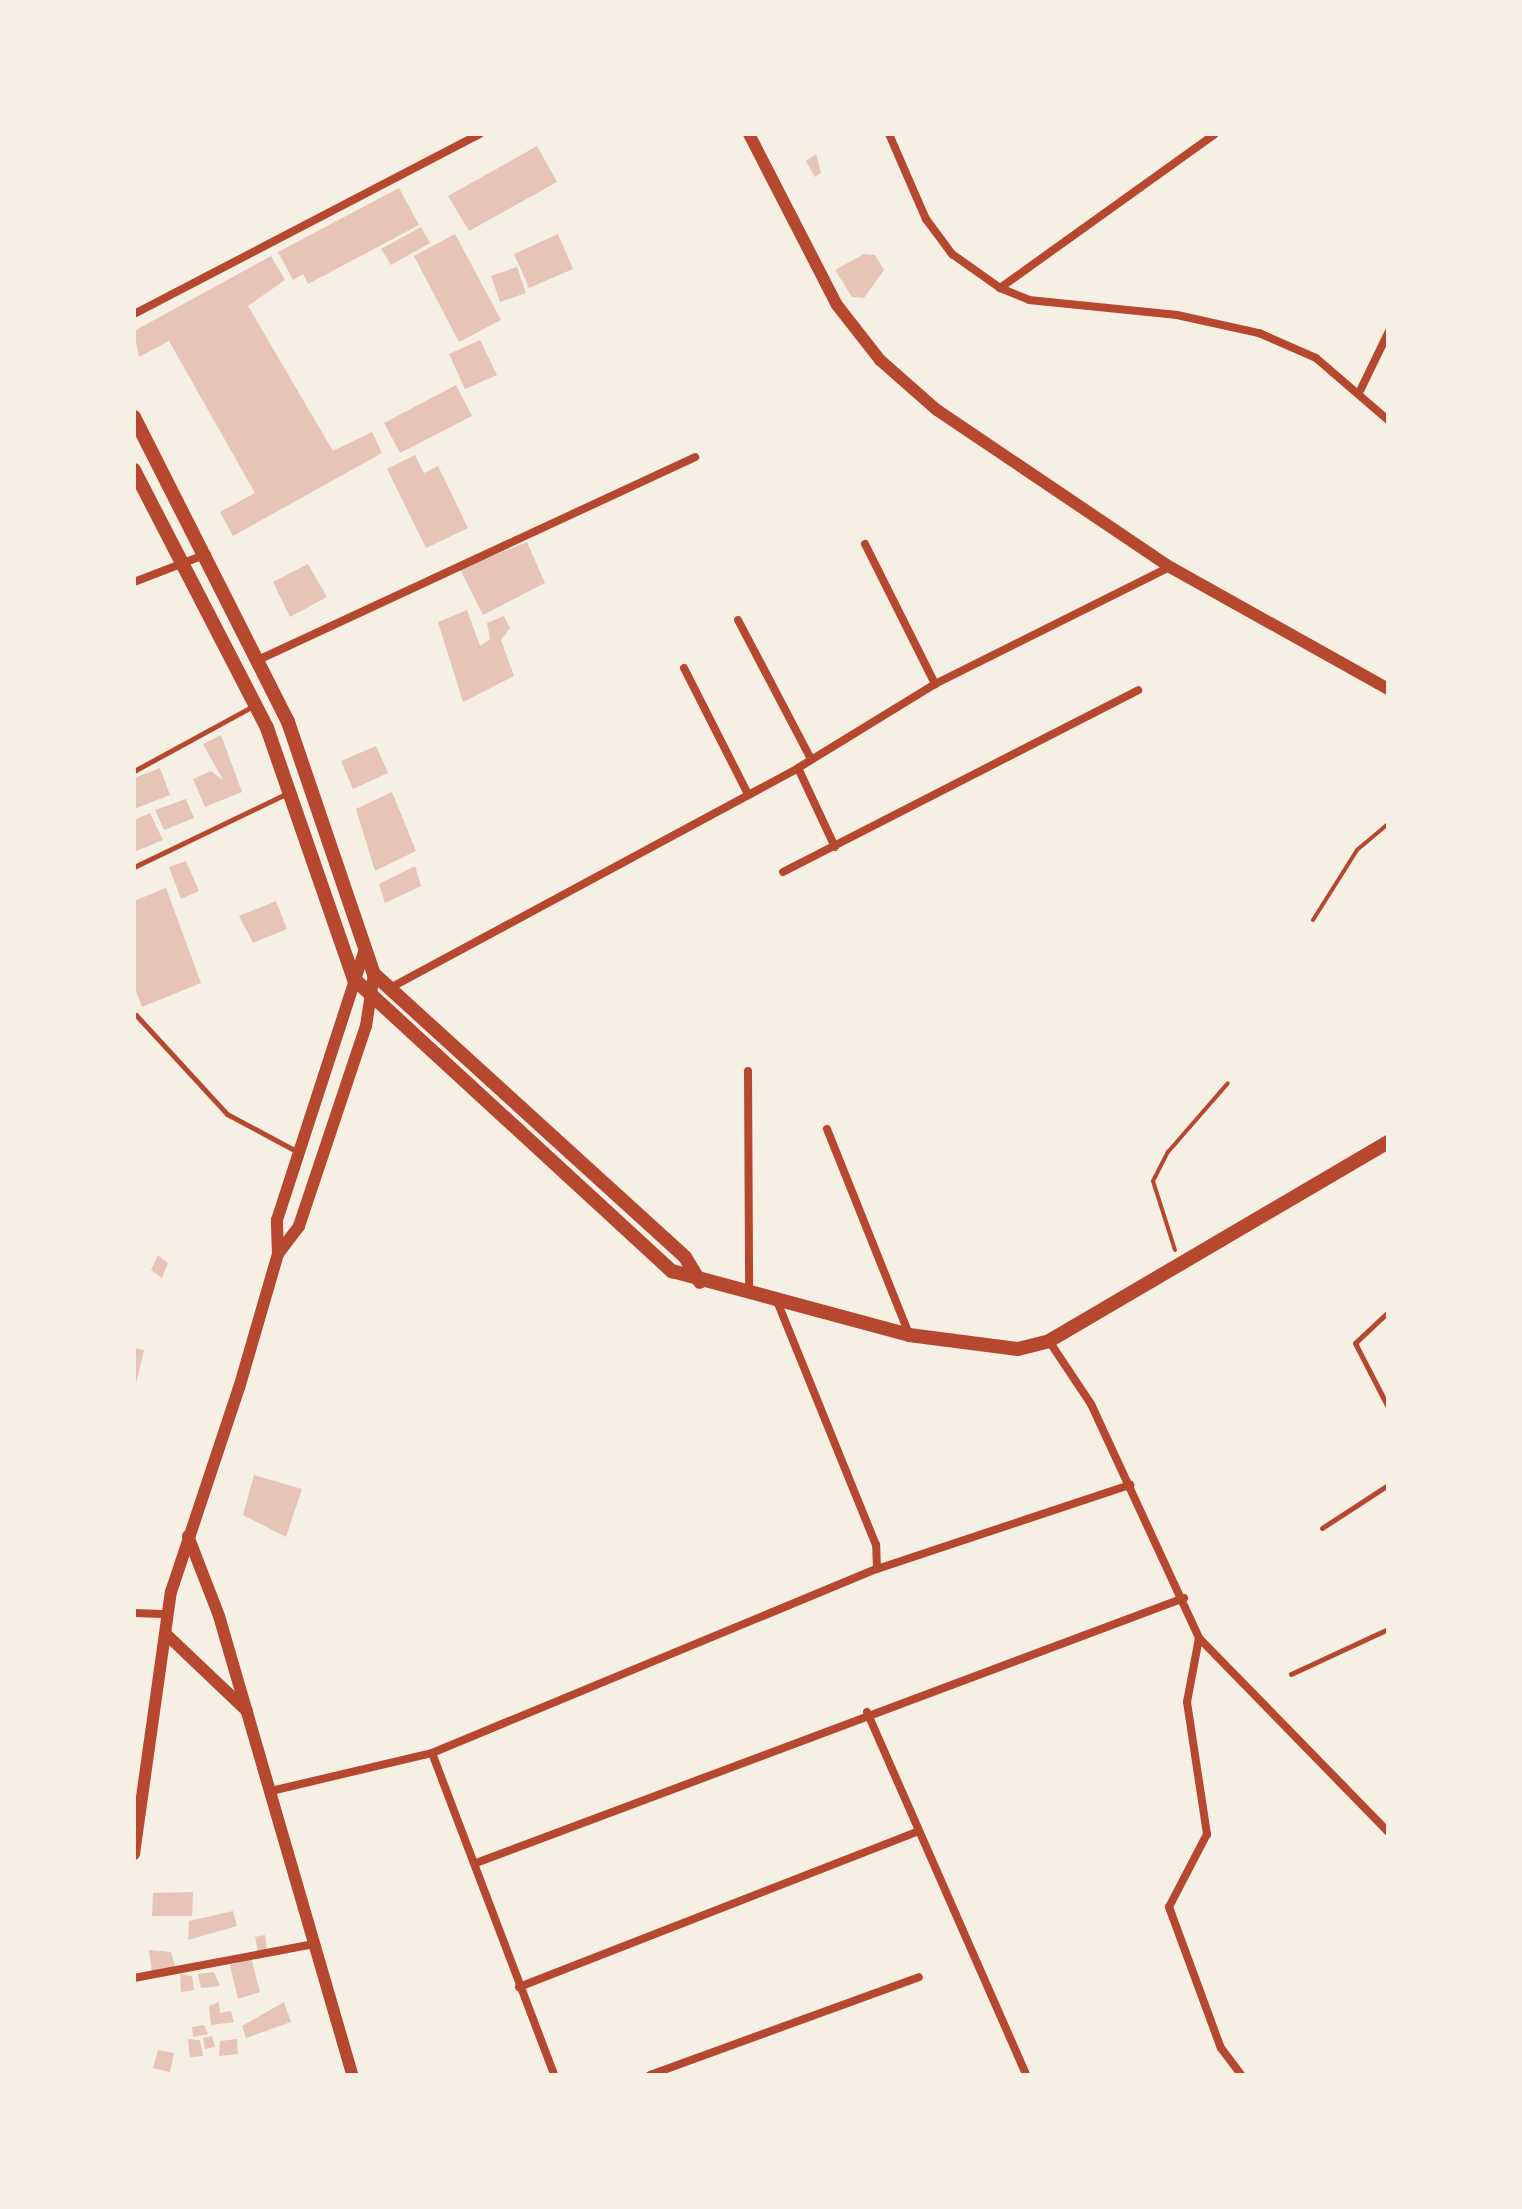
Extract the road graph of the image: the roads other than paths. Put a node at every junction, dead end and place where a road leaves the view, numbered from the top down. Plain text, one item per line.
1 (749, 134) edge
2 (889, 134) edge
3 (1215, 134) edge
4 (476, 135) edge
5 (1000, 288) junction
6 (134, 314) edge
7 (1388, 333) edge
8 (1359, 393) junction
9 (134, 417) edge
10 (1388, 420) edge
11 (695, 457) dead end
12 (134, 470) edge
13 (865, 544) dead end
14 (207, 554) junction
15 (186, 565) junction
16 (1170, 567) junction
17 (134, 582) edge
18 (738, 620) dead end
19 (258, 660) junction
20 (684, 668) dead end
21 (935, 684) junction
22 (1388, 689) edge
23 (1138, 690) dead end
24 (255, 705) junction
25 (811, 759) junction
26 (798, 768) junction
27 (134, 771) edge
28 (289, 792) junction
29 (748, 794) junction
30 (835, 847) junction
31 (134, 867) edge
32 (783, 872) dead end
33 (365, 949) junction
34 (374, 974) junction
35 (354, 979) junction
36 (389, 988) junction
37 (371, 995) junction
38 (136, 1015) dead end
39 (748, 1071) dead end
40 (827, 1129) dead end
41 (1387, 1145) edge
42 (299, 1153) junction
43 (278, 1254) junction
44 (700, 1282) junction
45 (749, 1294) junction
46 (777, 1301) junction
47 (1388, 1312) edge
48 (909, 1335) junction
49 (1049, 1341) junction
50 (1388, 1407) edge
51 (1130, 1485) junction
52 (1388, 1485) edge
53 (1322, 1528) dead end
54 (188, 1536) junction
55 (877, 1569) junction
56 (1184, 1598) junction
57 (134, 1613) edge
58 (169, 1614) junction
59 (1388, 1629) edge
60 (168, 1636) junction
61 (1199, 1638) junction
62 (1291, 1674) dead end
63 (247, 1711) junction
64 (867, 1712) junction
65 (432, 1753) junction
66 (271, 1791) junction
67 (917, 1832) junction
68 (1388, 1832) edge
69 (134, 1854) edge
70 (476, 1863) junction
71 (314, 1944) junction
72 (919, 1977) dead end
73 (134, 1978) edge
74 (519, 1987) junction
75 (352, 2075) edge
76 (554, 2075) edge
77 (650, 2075) edge
78 (1026, 2075) edge
79 (1241, 2075) edge

1 - 16 street
2 - 5 street
3 - 5 street
4 - 6 street
5 - 8 street
7 - 8 street
8 - 10 street
9 - 14 main road
11 - 19 street
12 - 15 main road
13 - 21 street
14 - 15 street
14 - 19 main road
15 - 17 street
15 - 24 main road
16 - 21 street
16 - 22 street
18 - 25 street
19 - 33 main road
20 - 29 street
21 - 25 street
23 - 30 street
24 - 27 lane
24 - 28 main road
25 - 26 street
26 - 29 street
26 - 30 street
28 - 31 lane
28 - 35 main road
29 - 36 street
30 - 32 street
33 - 34 main road
33 - 35 street
34 - 36 main road
34 - 37 street
35 - 37 main road
35 - 42 street
36 - 44 main road
37 - 43 street
37 - 44 main road
38 - 42 lane
39 - 45 street
40 - 48 street
41 - 49 main road
42 - 43 street
43 - 54 street
44 - 45 main road
45 - 46 main road
46 - 48 main road
46 - 55 street
47 - 50 lane
48 - 49 main road
49 - 51 street
51 - 55 street
51 - 56 street
52 - 53 lane
54 - 58 street
54 - 63 street
55 - 65 street
56 - 61 street
56 - 64 street
57 - 58 street
58 - 60 street
59 - 62 lane
60 - 63 street
60 - 69 street
61 - 68 street
61 - 79 street
63 - 66 street
64 - 67 street
64 - 70 street
65 - 66 street
65 - 70 street
66 - 71 street
67 - 74 street
67 - 78 street
70 - 74 street
71 - 73 street
71 - 75 street
72 - 77 street
74 - 76 street

